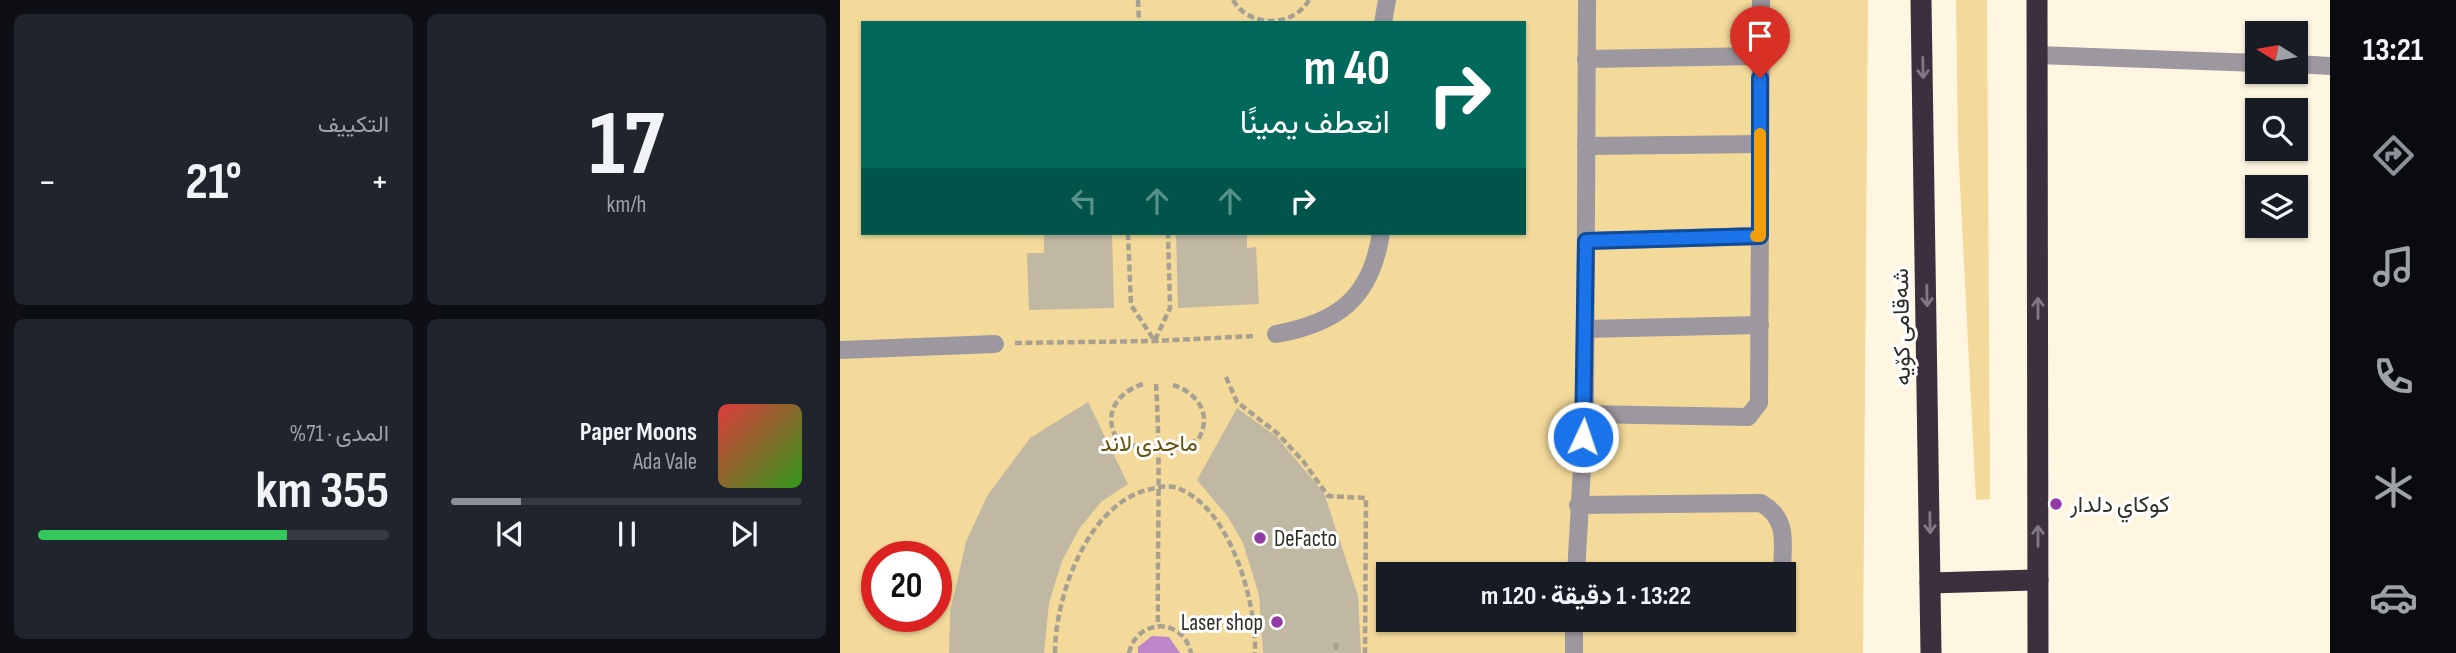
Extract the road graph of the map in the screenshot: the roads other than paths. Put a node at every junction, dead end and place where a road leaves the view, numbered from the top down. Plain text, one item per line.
1 (1387, 0) edge
2 (1587, 0) edge
3 (1761, 0) edge
4 (1921, 0) edge
5 (2037, 0) edge
6 (1384, 21) edge
7 (2037, 55) junction
8 (1760, 56) junction
9 (1586, 59) junction
10 (2245, 63) edge
11 (2308, 65) edge
12 (2330, 66) edge
13 (1760, 144) junction
14 (1586, 146) junction
15 (1380, 235) edge
16 (1760, 236) junction
17 (1586, 241) junction
18 (1760, 325) junction
19 (1585, 329) junction
20 (1276, 334) road end
21 (995, 344) road end
22 (840, 350) edge
23 (1585, 414) junction
24 (1578, 505) junction
25 (1576, 562) edge
26 (1782, 562) edge
27 (2038, 580) junction
28 (1930, 583) junction
29 (1574, 632) edge
30 (1574, 653) edge
31 (1931, 653) edge
32 (2038, 653) edge

1 - 6 street
2 - 9 street
3 - 8 street
4 -> 28 highway, شەقامی کۆیە
5 - 7 highway
7 - 10 street
27 -> 7 highway
8 - 9 street
8 - 13 street
9 - 14 street
11 - 12 street
13 - 14 street
13 - 16 street
14 - 17 street
15 - 20 street
16 - 17 street
16 - 18 street
17 - 19 street
18 - 19 street
18 - 23 street
19 - 23 street
21 - 22 street
23 - 24 street
24 - 25 street
24 - 26 street
27 - 28 highway
27 - 32 highway
28 - 31 highway, شەقامی کۆیە
29 - 30 street

